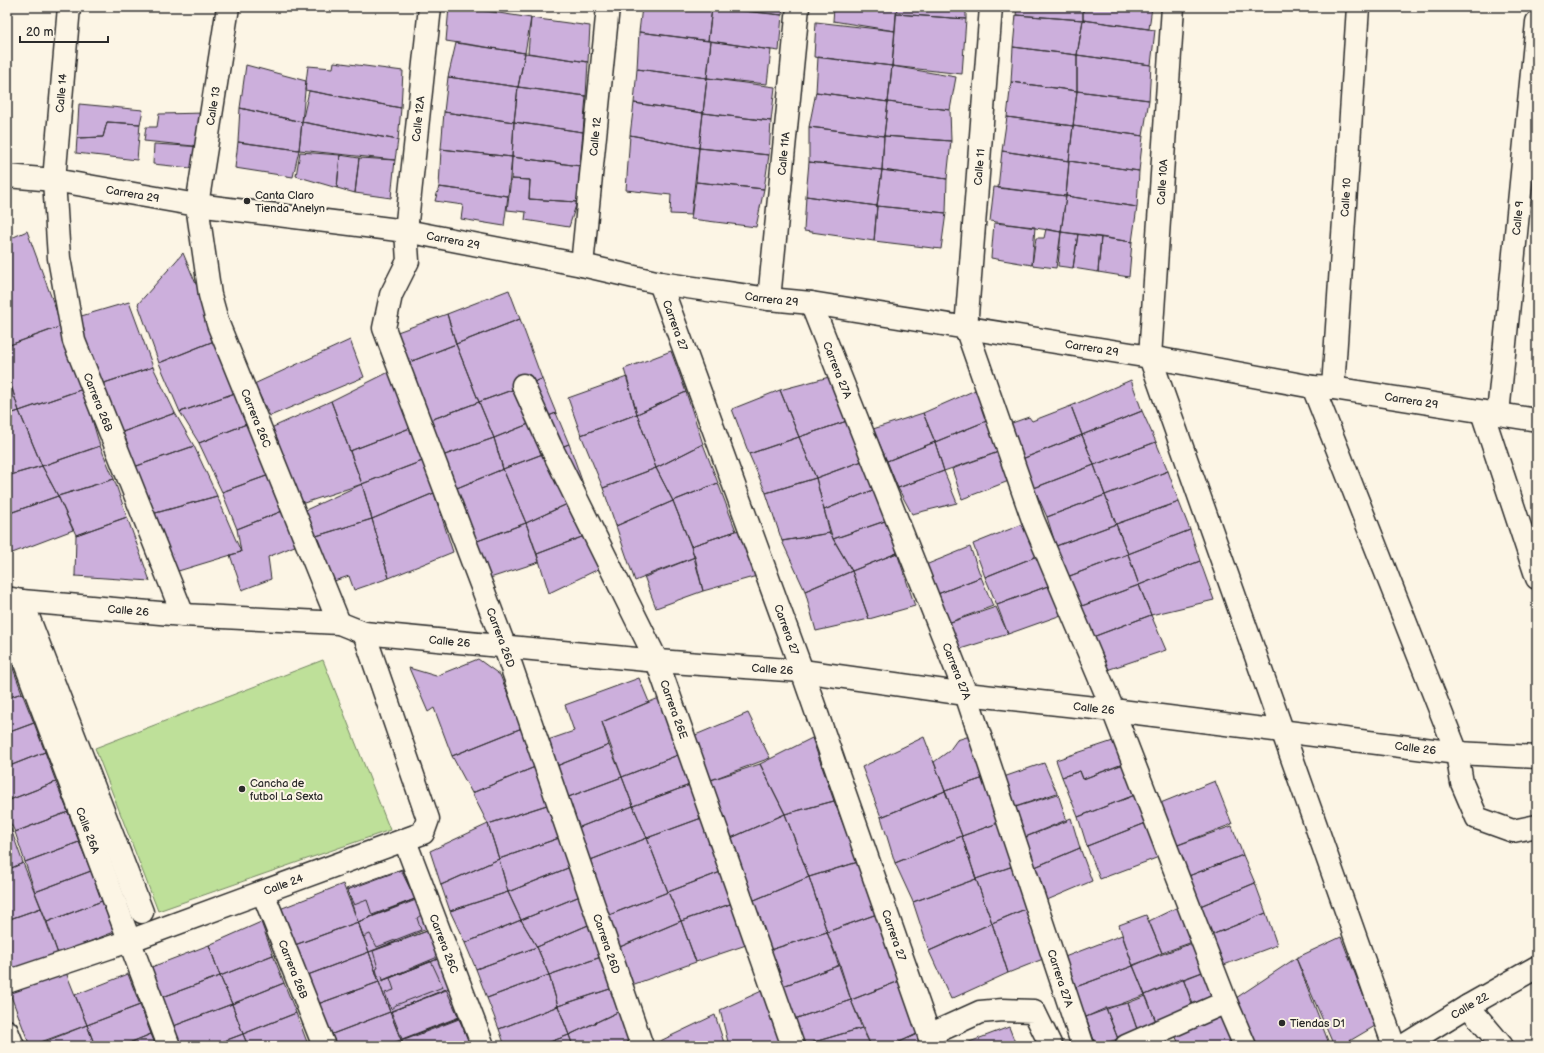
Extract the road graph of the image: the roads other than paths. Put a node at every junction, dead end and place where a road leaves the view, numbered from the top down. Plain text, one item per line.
1 (68, 7) edge
2 (228, 7) edge
3 (430, 7) edge
4 (608, 7) edge
5 (798, 7) edge
6 (991, 7) edge
7 (1173, 7) edge
8 (1358, 7) edge
9 (1537, 22) edge
10 (7, 176) edge
11 (54, 180) junction
12 (197, 205) junction
13 (406, 231) junction
14 (582, 265) junction
15 (660, 283) junction
16 (769, 300) junction
17 (811, 303) junction
18 (966, 328) junction
19 (1150, 357) junction
20 (523, 385) dead end
21 (1323, 388) junction
22 (1490, 413) junction
23 (1537, 420) edge
24 (1537, 578) edge
25 (12, 605) edge
26 (183, 615) junction
27 (339, 623) junction
28 (364, 633) junction
29 (504, 646) junction
30 (657, 661) junction
31 (802, 672) junction
32 (966, 694) junction
33 (1113, 710) junction
34 (1284, 731) junction
35 (1458, 753) junction
36 (1537, 757) edge
37 (1537, 826) edge
38 (405, 841) junction
39 (263, 893) junction
40 (142, 912) dead end
41 (129, 941) junction
42 (1537, 967) edge
43 (7, 982) edge
44 (1226, 1002) junction
45 (1468, 1006) junction
46 (7, 1031) edge
47 (931, 1041) edge
48 (13, 1046) edge
49 (169, 1046) edge
50 (324, 1046) edge
51 (483, 1046) edge
52 (642, 1046) edge
53 (793, 1046) edge
54 (1051, 1046) edge
55 (1084, 1046) edge
56 (1126, 1046) edge
57 (1245, 1046) edge
58 (1394, 1046) edge
59 (1403, 1046) edge
60 (1502, 1046) edge

1 - 11 street, Calle 14
2 - 12 street, Calle 13
3 - 13 street, Calle 12A
4 - 14 street, Calle 12
5 - 16 street, Calle 11A
6 - 18 street, Calle 11
7 - 19 street, Calle 10A
8 - 21 street, Calle 10
9 - 22 street, Calle 9
10 - 11 street, Carrera 29
11 - 12 street, Carrera 29
11 - 26 street, Carrera 26B
12 - 13 street, Carrera 29
12 - 27 street, Carrera 26C
13 - 14 street, Carrera 29
13 - 29 street, Carrera 26D
14 - 15 street, Carrera 29
15 - 16 street, Carrera 29
15 - 31 street, Carrera 27
16 - 17 street, Carrera 29
17 - 18 street, Carrera 29
17 - 32 street, Carrera 27A
18 - 19 street, Carrera 29
18 - 33 street
19 - 21 street, Carrera 29
19 - 34 street
20 - 30 street, Carrera 26E
21 - 22 street, Carrera 29
21 - 35 street
22 - 23 street, Carrera 29
22 - 24 street
25 - 26 street, Calle 26
25 - 40 street
25 - 41 street, Calle 26A
26 - 27 street, Calle 26
27 - 28 street, Calle 26
28 - 29 street, Calle 26
28 - 38 street, Calle 24
29 - 30 street, Calle 26
29 - 52 street, Carrera 26D
30 - 31 street, Calle 26
30 - 53 street, Carrera 26E
31 - 32 street, Calle 26
31 - 47 street, Carrera 27
32 - 33 street, Calle 26
32 - 55 street, Carrera 27A
33 - 34 street, Calle 26
33 - 44 street
34 - 35 street, Calle 26
34 - 58 street
35 - 36 street, Calle 26
35 - 37 street
38 - 39 street, Calle 24
38 - 51 street, Carrera 26C
39 - 41 street, Calle 24
39 - 50 street, Carrera 26B
41 - 43 street, Calle 24
41 - 49 street, Calle 26A
42 - 45 street, Calle 22
44 - 56 street
44 - 57 street
45 - 59 street, Calle 22
45 - 60 street
46 - 48 street
47 - 54 street

